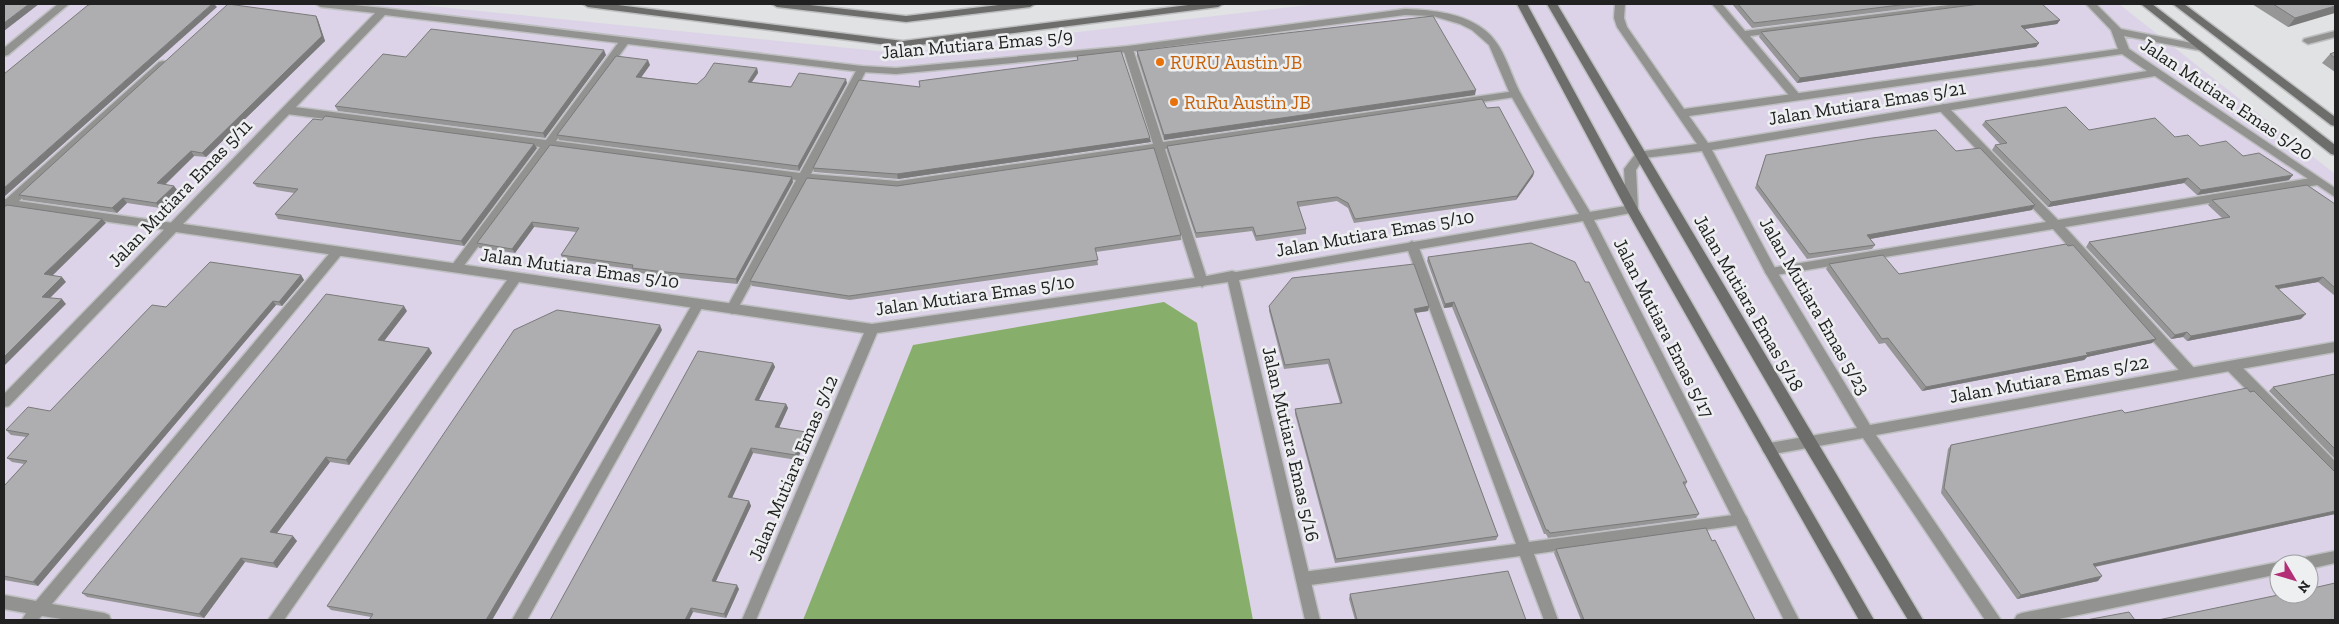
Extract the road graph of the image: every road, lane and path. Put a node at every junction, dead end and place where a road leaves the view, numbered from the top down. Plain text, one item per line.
1 (64, 4) edge
2 (321, 4) edge
3 (588, 4) edge
4 (777, 4) edge
5 (1030, 4) edge
6 (1218, 4) edge
7 (1522, 4) edge
8 (1552, 4) edge
9 (1620, 4) edge
10 (1717, 4) edge
11 (1977, 4) edge
12 (2090, 4) edge
13 (2146, 4) edge
14 (2178, 4) edge
15 (383, 11) junction
16 (2119, 32) junction
17 (1743, 34) junction
18 (2335, 34) edge
19 (626, 41) junction
20 (2308, 41) dead end
21 (2202, 48) junction
22 (1128, 49) junction
23 (2124, 51) junction
24 (4, 53) edge
25 (1500, 54) joint
26 (170, 57) edge
27 (862, 69) junction
28 (2155, 73) junction
29 (1515, 94) junction
30 (1796, 97) junction
31 (1943, 108) junction
32 (287, 110) junction
33 (1682, 113) junction
34 (2335, 122) edge
35 (549, 144) junction
36 (1159, 146) junction
37 (1705, 147) junction
38 (2335, 151) edge
39 (1641, 155) junction
40 (804, 177) junction
41 (2317, 181) junction
42 (2335, 194) edge
43 (5, 205) edge
44 (1632, 209) junction
45 (1586, 216) junction
46 (2056, 225) junction
47 (173, 227) junction
48 (1412, 246) junction
49 (338, 251) junction
50 (456, 268) junction
51 (1771, 272) junction
52 (1232, 276) junction
53 (516, 277) junction
54 (1202, 282) junction
55 (698, 304) junction
56 (732, 309) junction
57 (872, 329) junction
58 (2335, 347) edge
59 (2232, 366) junction
60 (2190, 373) junction
61 (4, 402) edge
62 (1866, 431) junction
63 (1808, 441) junction
64 (1769, 449) junction
65 (2335, 470) edge
66 (1741, 520) junction
67 (1524, 550) junction
68 (2335, 557) edge
69 (2319, 560) edge
70 (2269, 570) edge
71 (1303, 579) junction
72 (4, 602) edge
73 (39, 608) junction
74 (29, 620) edge
75 (104, 620) edge
76 (275, 620) edge
77 (519, 620) edge
78 (749, 620) edge
79 (1313, 620) edge
80 (1551, 620) edge
81 (1792, 620) edge
82 (1867, 620) edge
83 (1916, 620) edge
84 (1993, 620) edge
85 (2022, 620) edge

1 - 24 street
2 - 15 street, Jalan Mutiara Emas 5/9
3 - 6 street
4 - 5 street
7 - 44 street
8 - 39 street, Jalan Mutiara Emas 5/18
9 - 33 street, Jalan Mutiara Emas 5/23
10 - 17 street
11 - 17 street
12 - 16 street, Jalan Mutiara Emas 5/20
13 - 21 street
14 - 34 street
15 - 19 street, Jalan Mutiara Emas 5/9
15 - 32 street, Jalan Mutiara Emas 5/11
16 - 21 street
16 - 23 street, Jalan Mutiara Emas 5/20
17 - 30 street
18 - 20 street
19 - 27 street, Jalan Mutiara Emas 5/9
19 - 35 street
21 - 38 street
22 - 25 street, Jalan Mutiara Emas 5/9
22 - 27 street, Jalan Mutiara Emas 5/9
22 - 36 street
23 - 28 street, Jalan Mutiara Emas 5/20
23 - 30 street
25 - 29 street, Jalan Mutiara Emas 5/17
26 - 43 street
27 - 40 street
28 - 31 street, Jalan Mutiara Emas 5/21
28 - 41 street, Jalan Mutiara Emas 5/20
29 - 36 street
29 - 45 street, Jalan Mutiara Emas 5/17
30 - 33 street
31 - 37 street, Jalan Mutiara Emas 5/21
31 - 46 street
32 - 35 street
32 - 47 street, Jalan Mutiara Emas 5/11
33 - 37 street, Jalan Mutiara Emas 5/23
35 - 40 street
35 - 50 street
36 - 40 street
36 - 54 street
37 - 39 street, Jalan Mutiara Emas 5/21
37 - 51 street, Jalan Mutiara Emas 5/23
39 - 44 street
39 - 63 street, Jalan Mutiara Emas 5/18
40 - 56 street
41 - 42 street, Jalan Mutiara Emas 5/20
41 - 46 street
43 - 47 street, Jalan Mutiara Emas 5/10
44 - 45 street, Jalan Mutiara Emas 5/10
44 - 64 street
45 - 48 street, Jalan Mutiara Emas 5/10
45 - 66 street, Jalan Mutiara Emas 5/17
46 - 51 street
46 - 60 street
47 - 49 street, Jalan Mutiara Emas 5/10
47 - 61 street, Jalan Mutiara Emas 5/11
48 - 52 street, Jalan Mutiara Emas 5/10
48 - 67 street
49 - 50 street, Jalan Mutiara Emas 5/10
49 - 73 street
50 - 53 street, Jalan Mutiara Emas 5/10
51 - 62 street, Jalan Mutiara Emas 5/23
52 - 54 street, Jalan Mutiara Emas 5/10
52 - 71 street, Jalan Mutiara Emas 5/16
53 - 55 street, Jalan Mutiara Emas 5/10
53 - 76 street
54 - 57 street, Jalan Mutiara Emas 5/10
55 - 56 street, Jalan Mutiara Emas 5/10
55 - 77 street
56 - 57 street, Jalan Mutiara Emas 5/10
57 - 78 street, Jalan Mutiara Emas 5/12
58 - 59 street, Jalan Mutiara Emas 5/22
59 - 60 street, Jalan Mutiara Emas 5/22
59 - 65 street
60 - 62 street, Jalan Mutiara Emas 5/22
62 - 63 street, Jalan Mutiara Emas 5/22
62 - 84 street, Jalan Mutiara Emas 5/23
63 - 64 street, Jalan Mutiara Emas 5/22
63 - 83 street, Jalan Mutiara Emas 5/18
64 - 82 street
66 - 67 street
66 - 81 street, Jalan Mutiara Emas 5/17
67 - 71 street
67 - 80 street
68 - 69 street
70 - 85 street
71 - 79 street, Jalan Mutiara Emas 5/16
72 - 73 street
73 - 74 street
73 - 75 street

